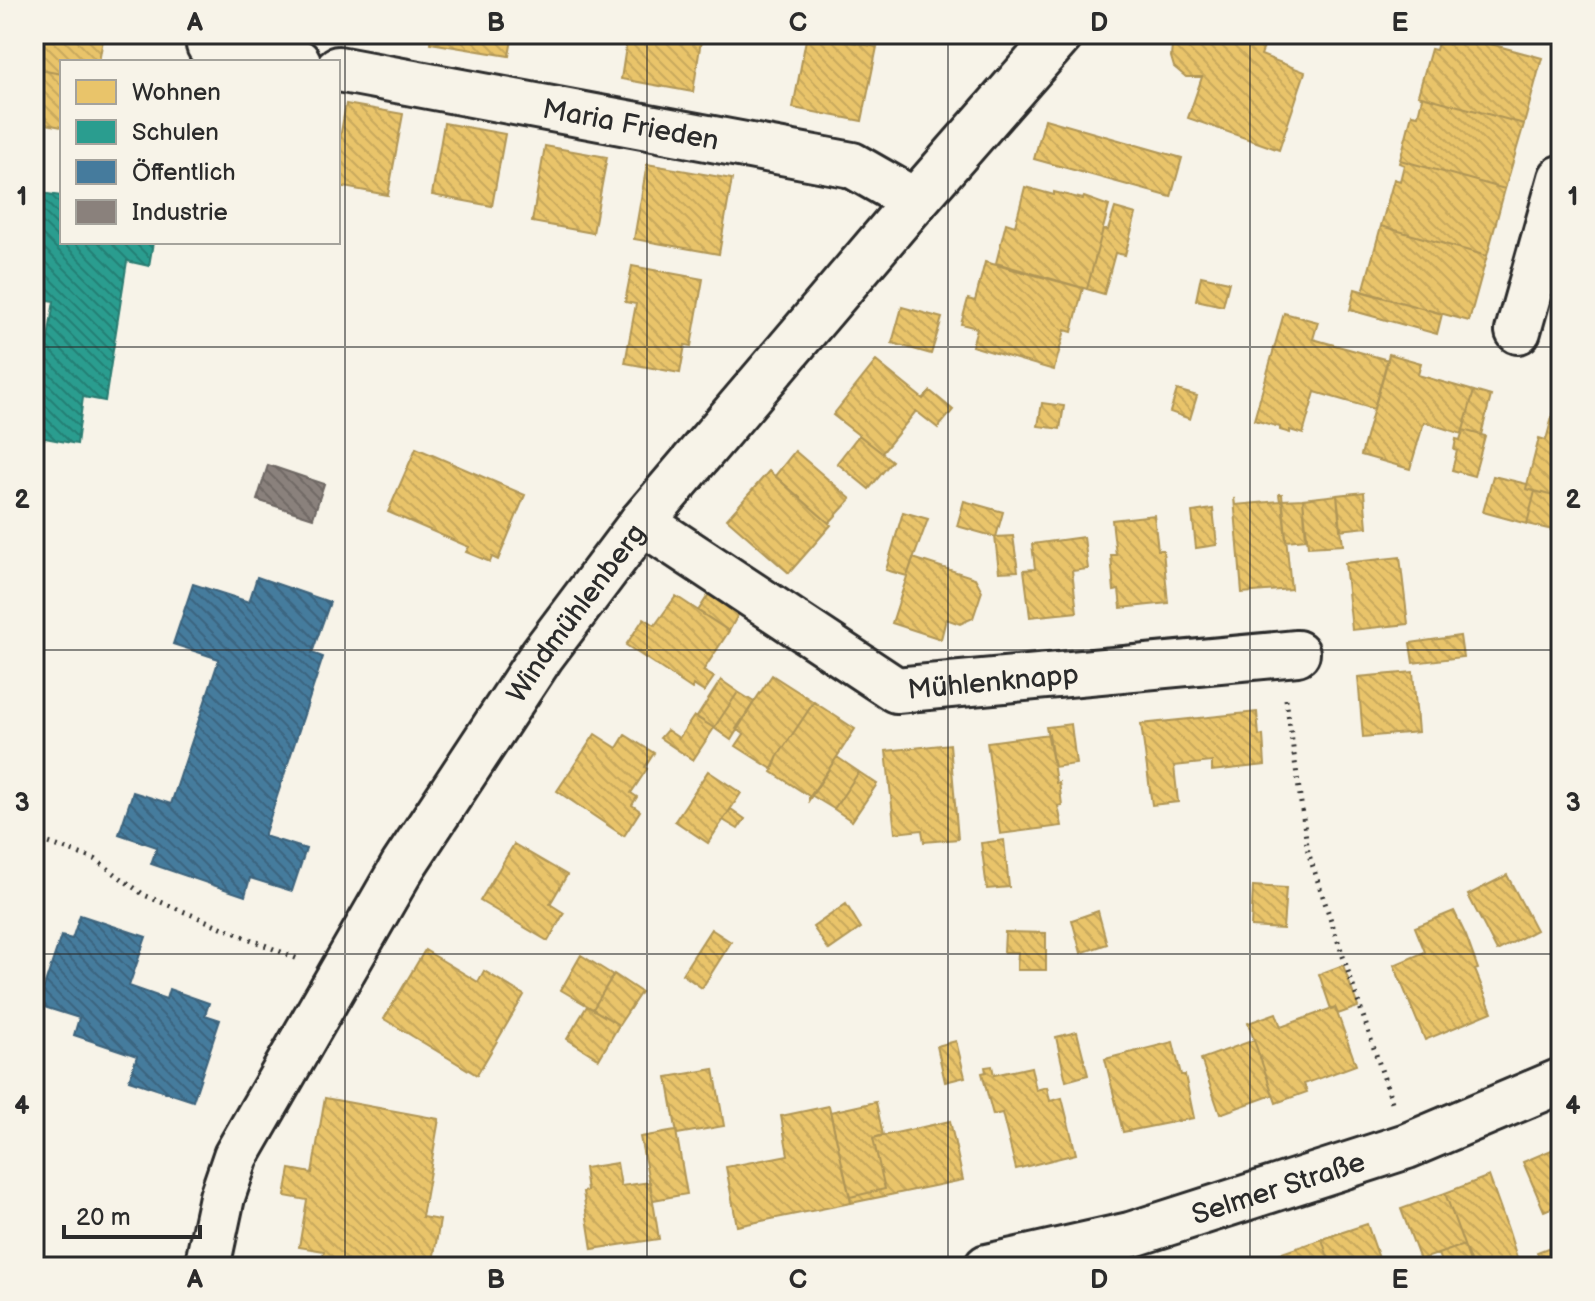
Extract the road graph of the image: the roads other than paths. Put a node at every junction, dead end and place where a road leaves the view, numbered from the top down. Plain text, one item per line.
1 (211, 34) edge
2 (1061, 34) edge
3 (288, 60) edge
4 (340, 69) edge
5 (1561, 178) edge
6 (915, 201) junction
7 (1518, 331) dead end
8 (642, 522) junction
9 (1289, 654) road end
10 (1561, 1081) edge
11 (207, 1267) edge
12 (987, 1267) edge

1 - 3 street
2 - 6 street, Windmühlenberg
4 - 6 street, Maria Frieden
5 - 7 street
6 - 8 street, Windmühlenberg
8 - 9 street, Mühlenknapp
8 - 11 street, Windmühlenberg
10 - 12 street, Selmer Straße

